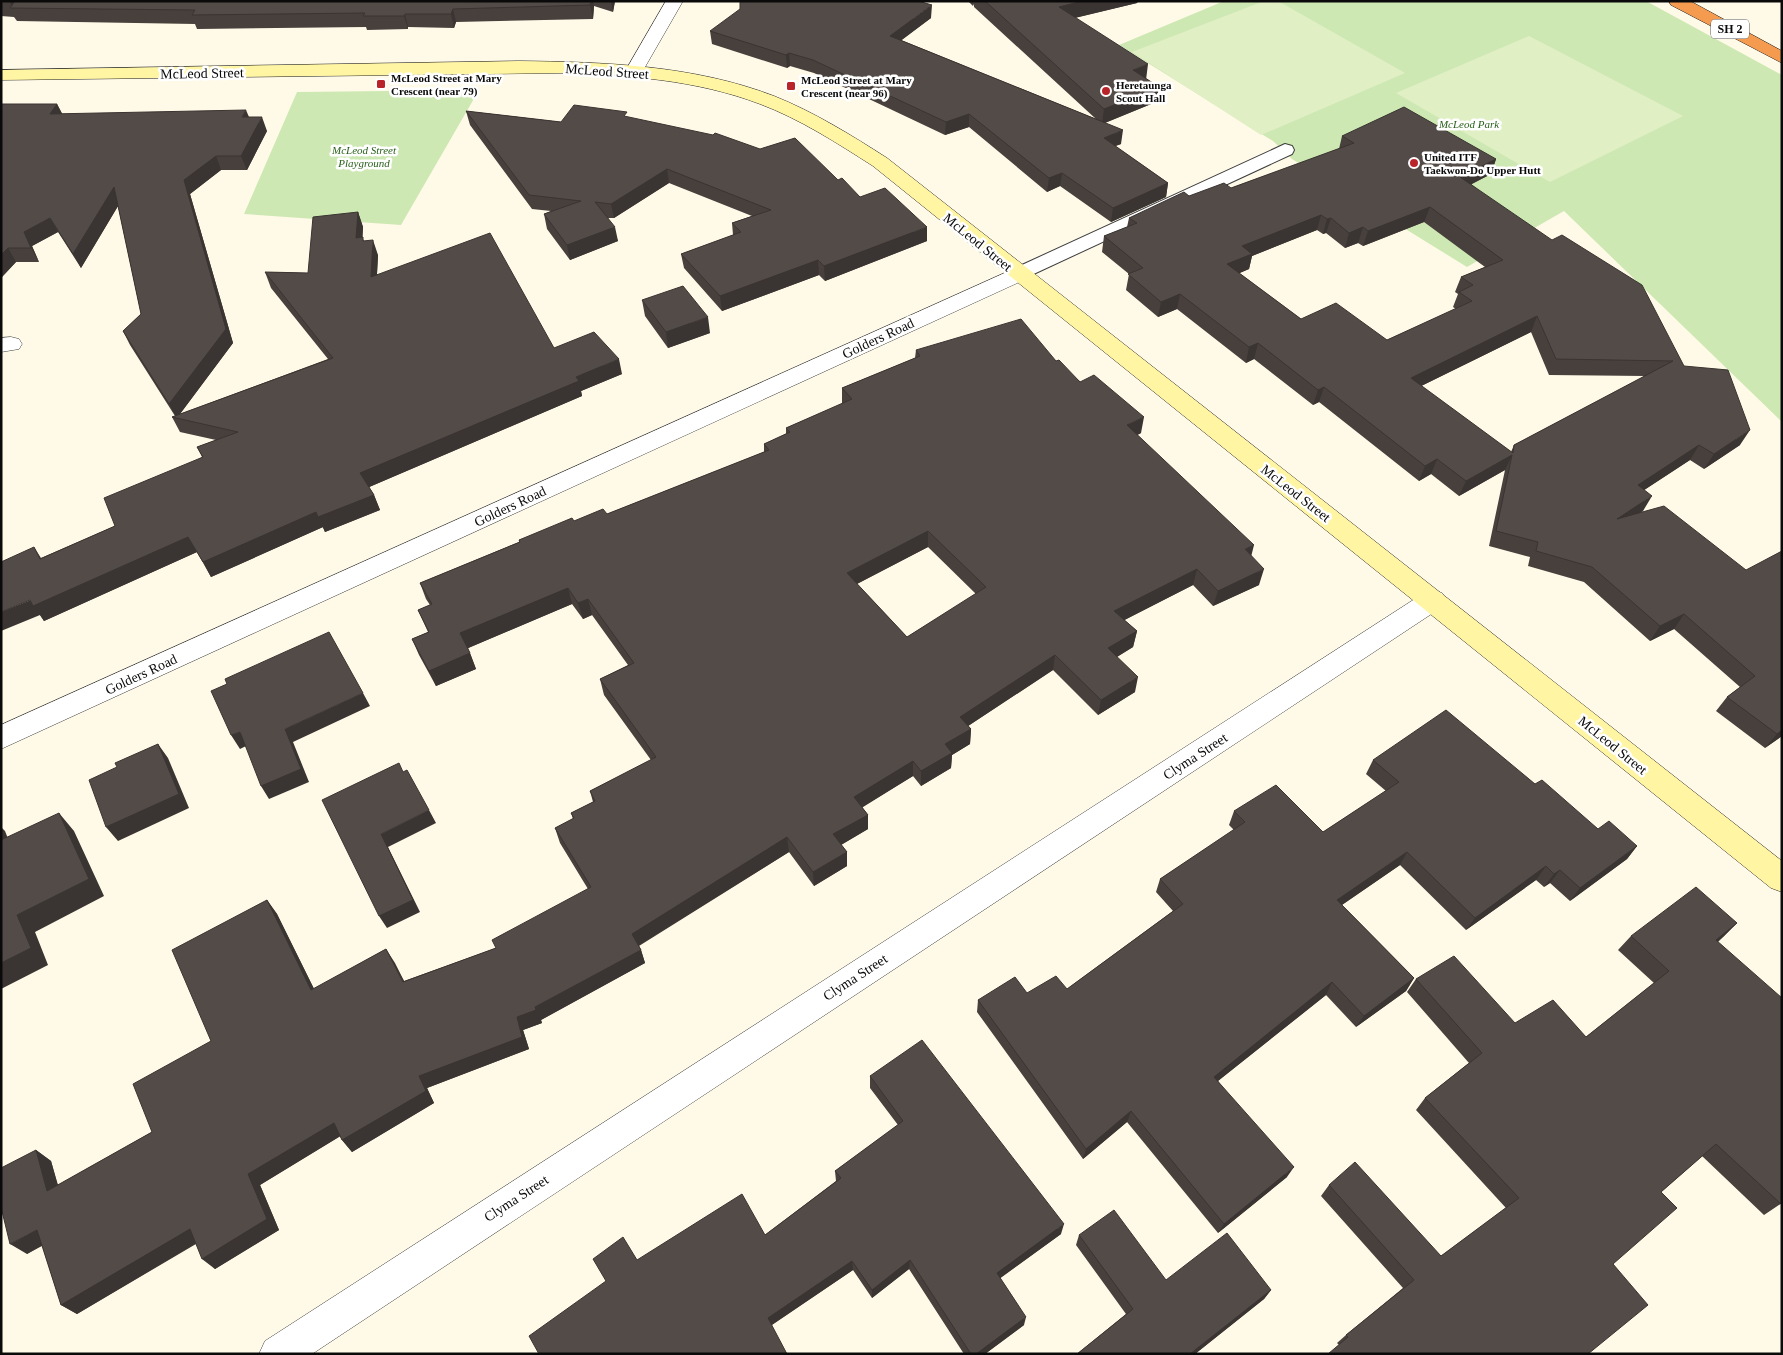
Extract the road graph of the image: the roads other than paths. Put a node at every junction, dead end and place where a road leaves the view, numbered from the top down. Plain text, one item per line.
1 (674, 1) edge
2 (1677, 1) edge
3 (1782, 58) edge
4 (635, 70) junction
5 (1, 75) edge
6 (1285, 150) dead end
7 (1018, 274) junction
8 (1433, 600) junction
9 (1, 738) edge
10 (1782, 879) edge
11 (278, 1354) edge

1 - 4 street
2 - 3 highway, SH 2
4 - 5 street, McLeod Street
4 - 7 street, McLeod Street
6 - 7 lane
7 - 8 street, McLeod Street
7 - 9 street, Golders Road
8 - 10 street, McLeod Street
8 - 11 street, Clyma Street

